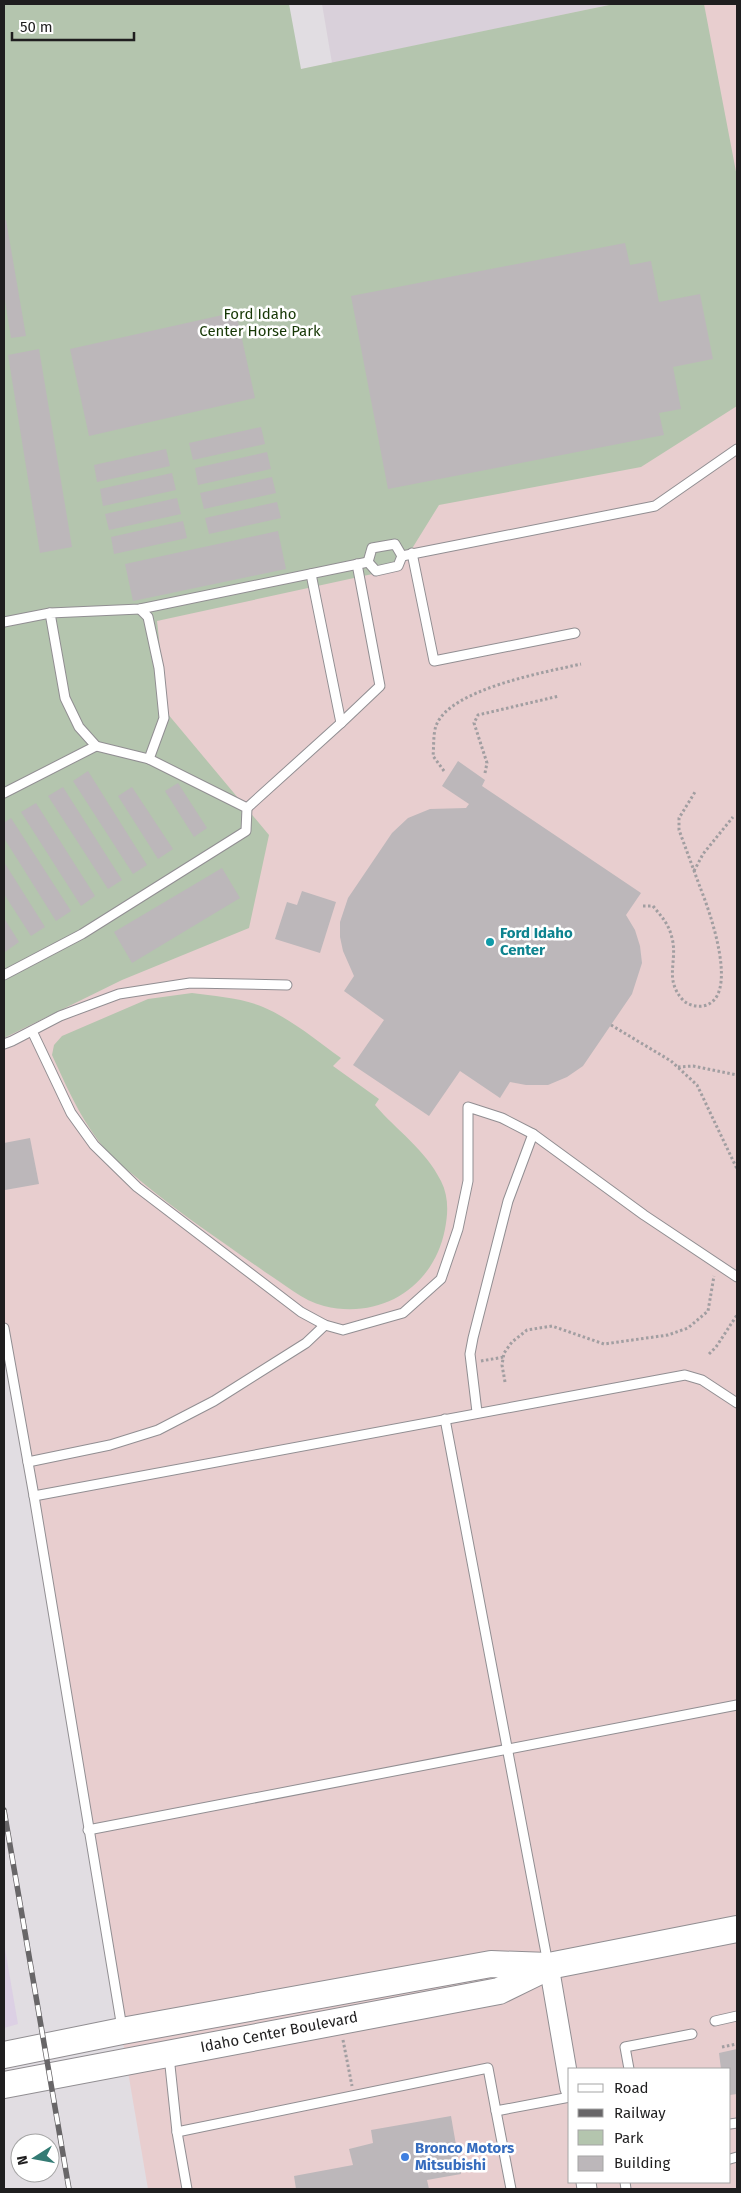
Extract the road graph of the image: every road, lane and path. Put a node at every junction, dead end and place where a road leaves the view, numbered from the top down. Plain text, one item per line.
1 (737, 449) edge
2 (729, 456) junction
3 (737, 462) edge
4 (412, 553) junction
5 (402, 556) junction
6 (368, 562) junction
7 (357, 564) junction
8 (311, 574) junction
9 (140, 608) junction
10 (50, 613) junction
11 (4, 622) edge
12 (575, 633) dead end
13 (581, 664) dead end
14 (558, 696) dead end
15 (341, 722) junction
16 (96, 746) junction
17 (149, 759) junction
18 (444, 771) dead end
19 (485, 773) dead end
20 (695, 792) dead end
21 (4, 793) edge
22 (247, 808) junction
23 (733, 817) dead end
24 (694, 870) junction
25 (643, 906) dead end
26 (4, 975) edge
27 (287, 985) dead end
28 (611, 1025) dead end
29 (32, 1031) junction
30 (4, 1044) edge
31 (678, 1067) junction
32 (737, 1075) edge
33 (533, 1134) junction
34 (737, 1169) edge
35 (717, 1263) junction
36 (737, 1277) edge
37 (737, 1315) edge
38 (325, 1325) junction
39 (4, 1328) edge
40 (709, 1354) dead end
41 (504, 1356) junction
42 (471, 1363) junction
43 (505, 1382) dead end
44 (737, 1403) edge
45 (477, 1412) junction
46 (445, 1419) junction
47 (28, 1462) junction
48 (34, 1496) junction
49 (737, 1706) edge
50 (508, 1750) junction
51 (88, 1830) junction
52 (737, 1929) edge
53 (549, 1966) junction
54 (737, 2016) edge
55 (715, 2021) dead end
56 (122, 2031) junction
57 (692, 2034) dead end
58 (342, 2035) dead end
59 (737, 2044) edge
60 (722, 2047) dead end
61 (168, 2054) junction
62 (4, 2055) edge
63 (629, 2068) edge
64 (568, 2077) edge
65 (4, 2085) edge
66 (354, 2094) junction
67 (568, 2097) edge
68 (496, 2111) junction
69 (177, 2132) junction
70 (187, 2189) edge
71 (511, 2189) edge

1 - 2 lane
2 - 3 lane
2 - 4 lane
4 - 5 lane
4 - 12 lane
5 - 6 lane
5 - 6 lane
6 - 7 lane
7 - 8 lane
7 - 15 lane
8 - 9 lane
8 - 15 lane
9 - 10 lane
9 - 17 lane
10 - 11 lane
10 - 16 lane
13 - 18 path
14 - 19 path
15 - 22 lane
16 - 17 lane
16 - 21 lane
17 - 22 lane
20 - 24 path
22 - 26 lane
23 - 24 path
24 - 25 path
27 - 29 lane
28 - 31 path
29 - 30 lane
29 - 38 lane
31 - 32 path
31 - 34 path
33 - 35 lane
33 - 38 lane
33 - 42 lane
35 - 36 lane
35 - 41 path
37 - 40 path
38 - 47 lane
39 - 47 lane
41 - 42 path
41 - 43 path
42 - 45 lane
44 - 45 lane
45 - 46 lane
46 - 48 lane
46 - 50 lane
47 - 48 lane
48 - 51 lane
49 - 50 lane
50 - 51 lane
50 - 53 lane
51 - 56 lane
52 - 53 main road, Idaho Center Boulevard
53 - 56 main road, Idaho Center Boulevard
53 - 61 main road, Idaho Center Boulevard
53 - 64 street
54 - 55 lane
56 - 62 main road, Idaho Center Boulevard
57 - 63 lane
58 - 66 path
59 - 60 path
61 - 65 main road, Idaho Center Boulevard
61 - 69 lane
66 - 68 lane
66 - 69 lane
67 - 68 lane
68 - 71 lane
69 - 70 lane

